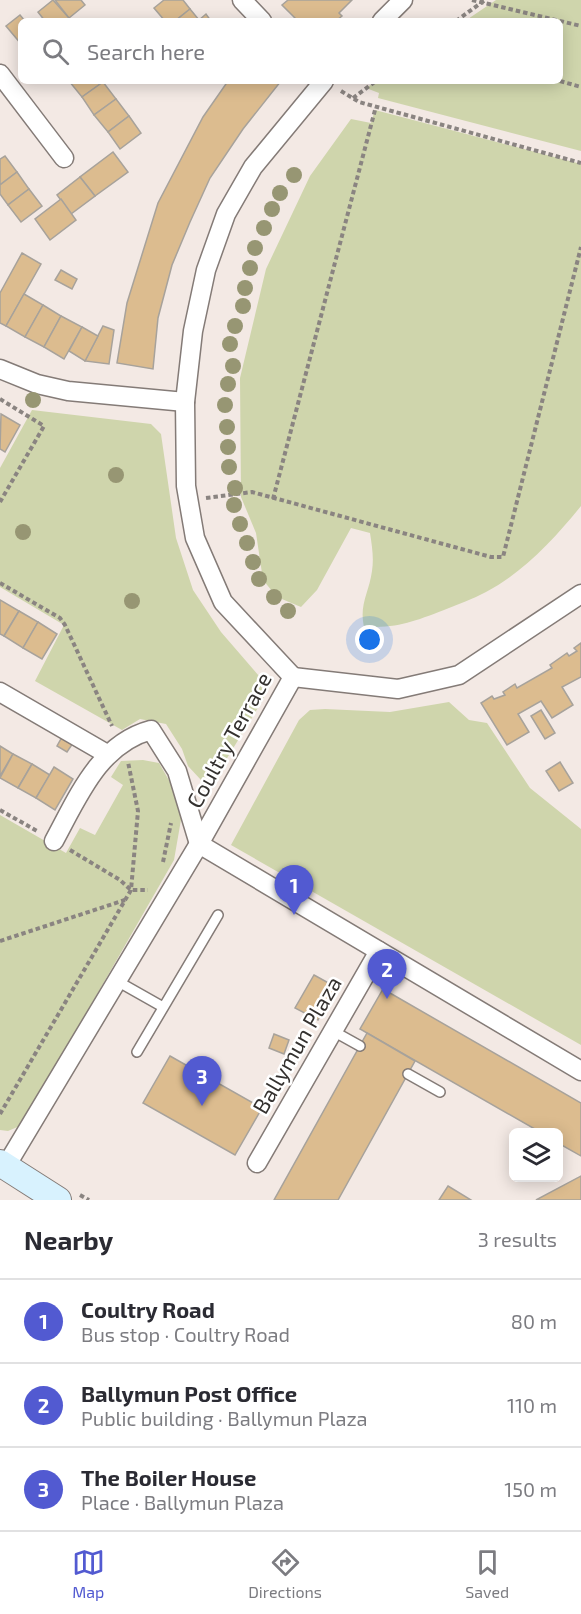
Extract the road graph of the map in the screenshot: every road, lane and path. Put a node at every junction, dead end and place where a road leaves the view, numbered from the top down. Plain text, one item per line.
1 (242, 0) edge
2 (403, 0) edge
3 (472, 0) edge
4 (483, 1) edge
5 (259, 18) edge
6 (385, 18) edge
7 (460, 18) edge
8 (550, 18) edge
9 (563, 21) edge
10 (581, 26) edge
11 (0, 74) edge
12 (563, 82) edge
13 (330, 84) edge
14 (372, 84) edge
15 (581, 87) edge
16 (353, 98) junction
17 (375, 111) dead end
18 (64, 158) dead end
19 (581, 163) edge
20 (581, 247) edge
21 (0, 369) edge
22 (0, 399) edge
23 (185, 402) junction
24 (273, 499) junction
25 (189, 500) junction
26 (0, 501) edge
27 (0, 583) edge
28 (581, 594) edge
29 (293, 677) junction
30 (0, 692) edge
31 (120, 752) junction
32 (172, 814) dead end
33 (54, 841) dead end
34 (199, 844) junction
35 (159, 871) dead end
36 (154, 880) dead end
37 (131, 890) junction
38 (126, 900) junction
39 (218, 915) dead end
40 (0, 941) edge
41 (379, 951) junction
42 (117, 981) junction
43 (163, 1007) junction
44 (333, 1031) junction
45 (360, 1046) dead end
46 (137, 1052) dead end
47 (581, 1071) edge
48 (408, 1074) dead end
49 (440, 1092) dead end
50 (0, 1114) edge
51 (257, 1163) dead end
52 (3, 1165) edge
53 (58, 1200) edge

1 - 5 street
2 - 6 street
3 - 4 path
4 - 7 path
4 - 8 path
9 - 10 path
11 - 18 street
12 - 15 path
13 - 16 path
13 - 23 street, Coultry Terrace
14 - 16 path
16 - 19 path
17 - 24 path
20 - 24 path
21 - 23 street
22 - 26 path
23 - 25 street, Coultry Terrace
24 - 25 path
25 - 29 street, Coultry Terrace
27 - 31 path
28 - 29 street
29 - 34 street, Coultry Terrace
30 - 31 street
31 - 33 street
31 - 34 street
31 - 37 path
32 - 35 path
34 - 41 street
34 - 42 street, Coultry Terrace
36 - 37 path
37 - 38 path
38 - 40 path
38 - 50 path
39 - 43 lane
41 - 44 street, Ballymun Plaza
41 - 47 street
42 - 43 lane
42 - 52 street, Coultry Terrace
43 - 46 lane
44 - 45 lane
44 - 51 street, Ballymun Plaza
48 - 49 lane
52 - 53 main road

